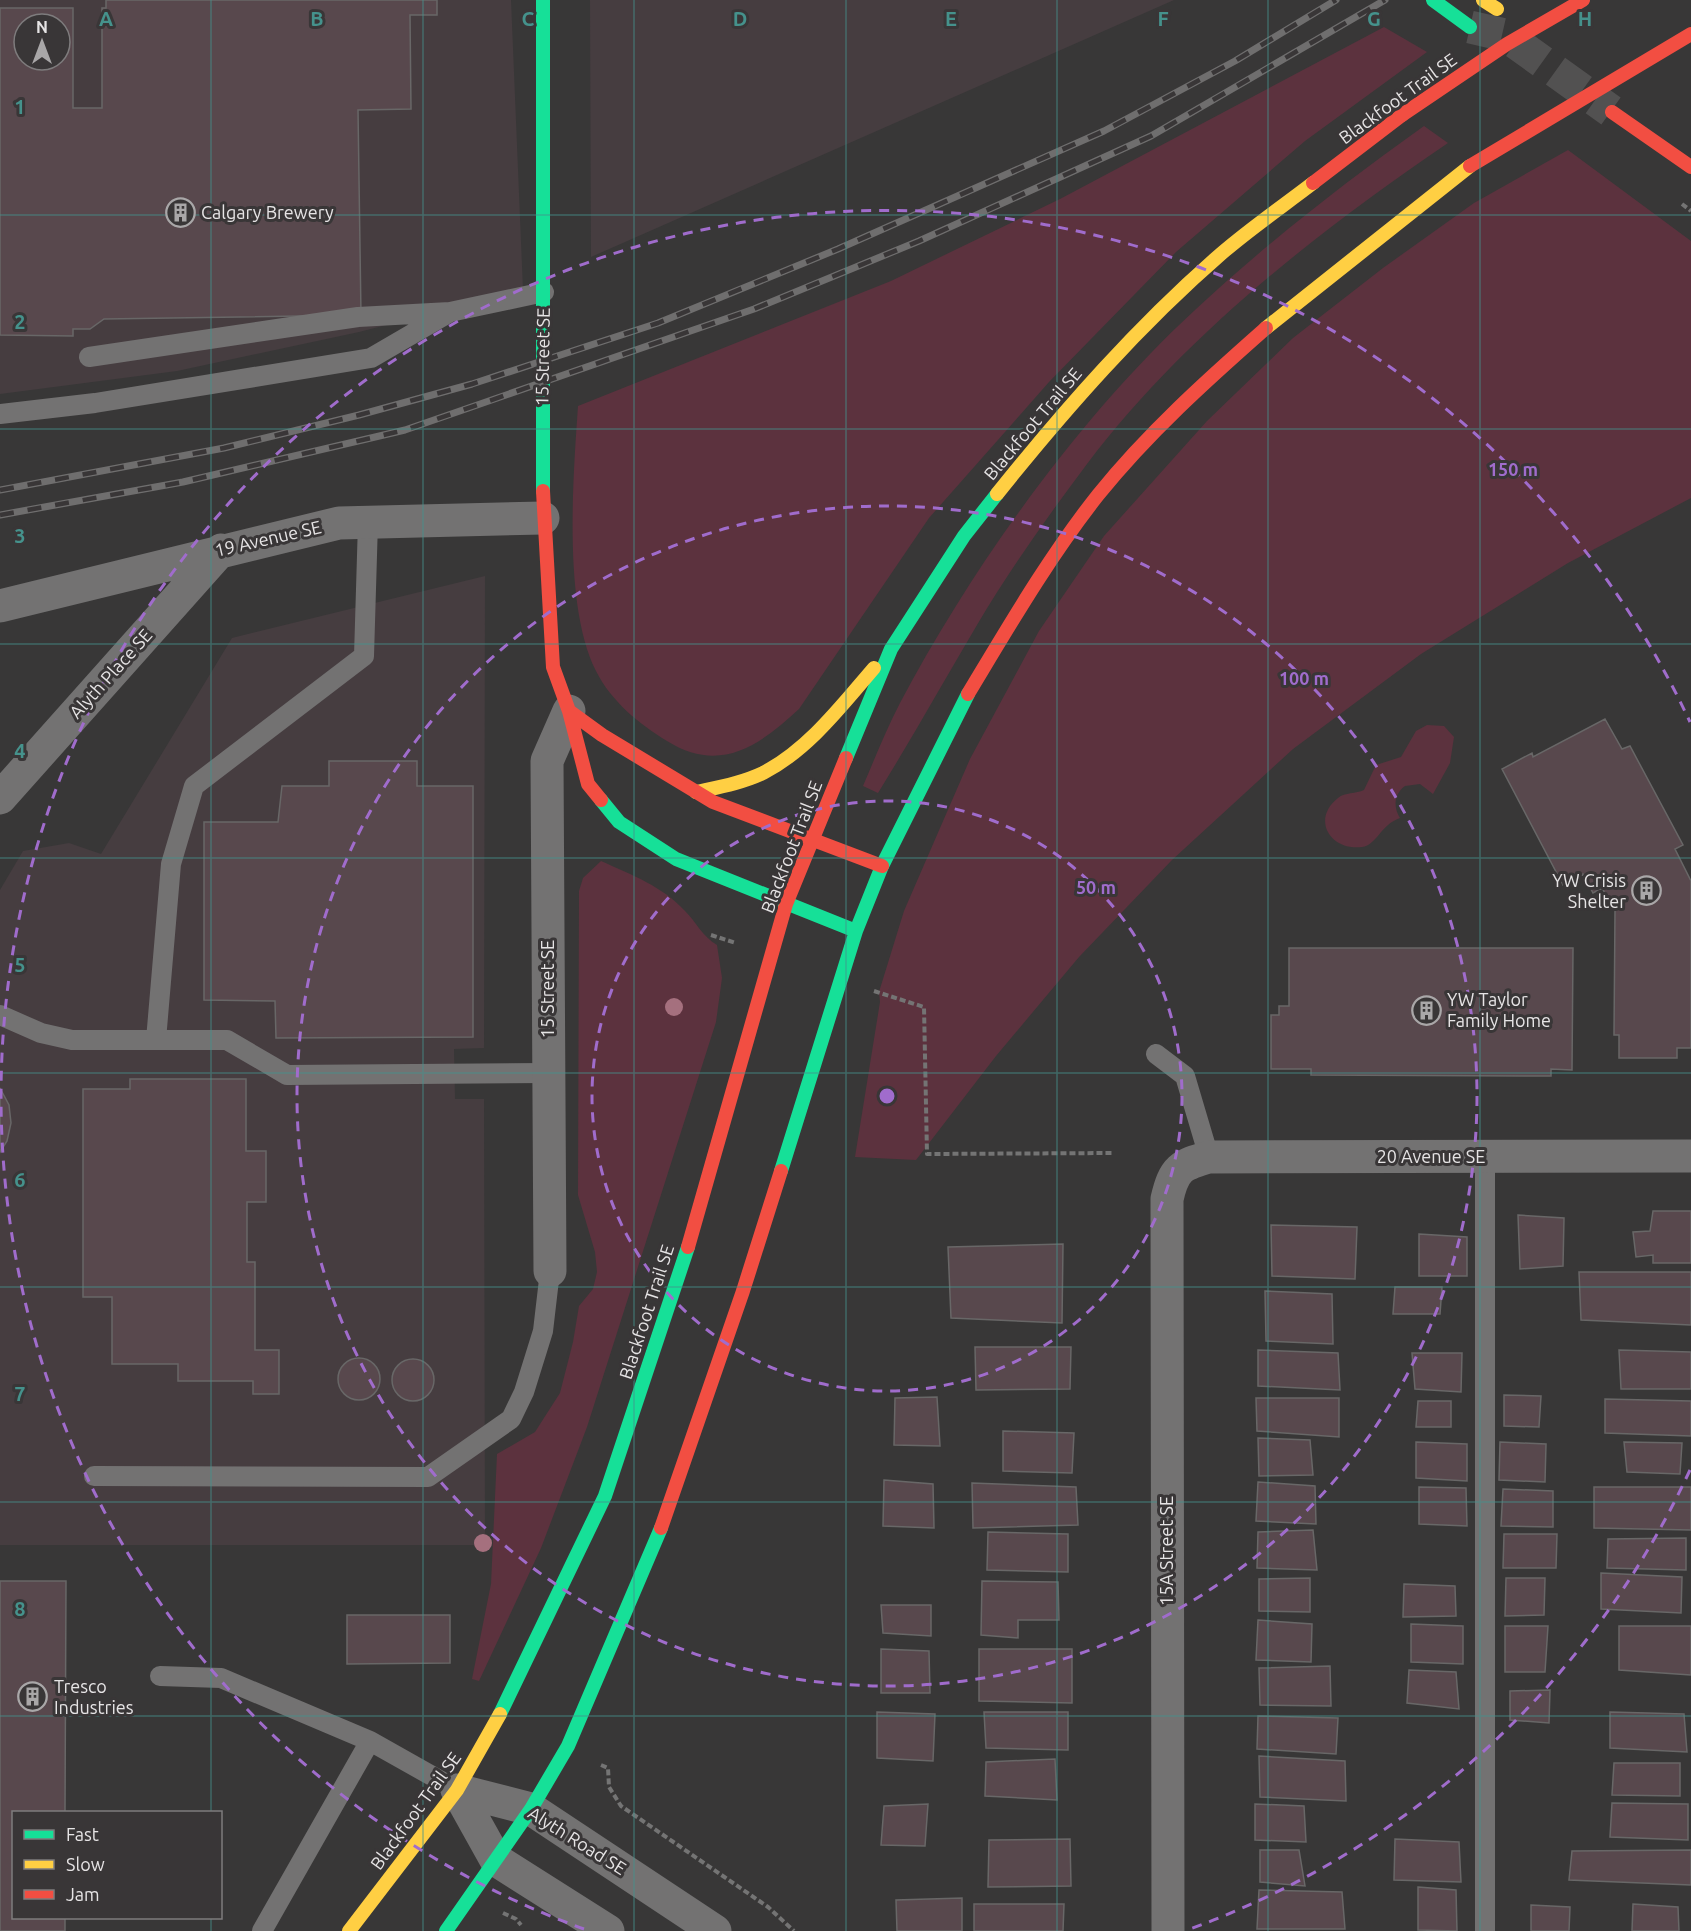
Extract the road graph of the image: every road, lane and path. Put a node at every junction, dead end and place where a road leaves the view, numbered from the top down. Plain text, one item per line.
1 (543, 0) edge
2 (1434, 0) edge
3 (1483, 0) edge
4 (1583, 0) edge
5 (1497, 9) dead end
6 (1470, 27) tunnel mouth
7 (1691, 34) edge
8 (1612, 112) tunnel mouth
9 (1691, 167) edge
10 (544, 292) junction
11 (450, 312) junction
12 (89, 357) dead end
13 (0, 414) edge
14 (543, 518) junction
15 (368, 522) junction
16 (221, 550) junction
17 (0, 606) edge
18 (891, 649) junction
19 (569, 711) junction
20 (696, 792) junction
21 (0, 798) edge
22 (813, 842) junction
23 (882, 866) junction
24 (786, 904) junction
25 (856, 931) junction
26 (872, 990) dead end
27 (0, 1015) edge
28 (156, 1040) junction
29 (1156, 1054) dead end
30 (549, 1073) junction
31 (1113, 1153) dead end
32 (1691, 1156) edge
33 (1209, 1157) junction
34 (1485, 1157) junction
35 (1175, 1173) joint
36 (550, 1271) joint
37 (94, 1476) dead end
38 (160, 1676) dead end
39 (370, 1741) junction
40 (601, 1765) dead end
41 (609, 1786) junction
42 (457, 1790) junction
43 (603, 1791) dead end
44 (531, 1809) junction
45 (496, 1860) junction
46 (497, 1911) dead end
47 (521, 1925) dead end
48 (262, 1931) edge
49 (349, 1931) edge
50 (446, 1931) edge
51 (608, 1931) edge
52 (715, 1931) edge
53 (794, 1931) edge
54 (1168, 1931) edge
55 (1485, 1931) edge

1 - 10 main road, 15 Street SE
2 - 6 main road
3 - 5 main road
4 - 18 main road, Blackfoot Trail SE, bridge
7 - 23 main road, bridge
8 - 9 main road
10 - 11 lane
10 - 14 main road, 15 Street SE
11 - 12 lane
11 - 13 lane
14 - 15 street, 19 Avenue SE
14 - 19 main road, 15 Street SE
15 - 16 street, 19 Avenue SE
15 - 28 lane
16 - 17 street, 19 Avenue SE
16 - 21 street, Alyth Place SE
18 - 20 main road
18 - 22 main road, Blackfoot Trail SE
19 - 20 main road
19 - 24 main road, 15 Street SE
19 - 30 street, 15 Street SE
20 - 22 main road
22 - 23 main road
22 - 24 main road, Blackfoot Trail SE
23 - 25 main road
24 - 25 main road, 15 Street SE
24 - 42 main road, Blackfoot Trail SE
25 - 44 main road
26 - 31 path
27 - 28 lane
28 - 30 lane
29 - 33 lane
30 - 36 street, 15 Street SE
32 - 34 street, 20 Avenue SE
33 - 34 street, 20 Avenue SE
33 - 35 street, 20 Avenue SE
34 - 55 lane
35 - 54 street, 15A Street SE
36 - 37 lane
38 - 39 lane
39 - 42 lane
39 - 48 lane
40 - 41 path
41 - 43 path
41 - 53 path
42 - 44 street, Alyth Road SE
42 - 45 street
42 - 49 main road, Blackfoot Trail SE
44 - 45 main road
44 - 52 street, Alyth Road SE
45 - 50 main road
45 - 51 street
46 - 47 path

